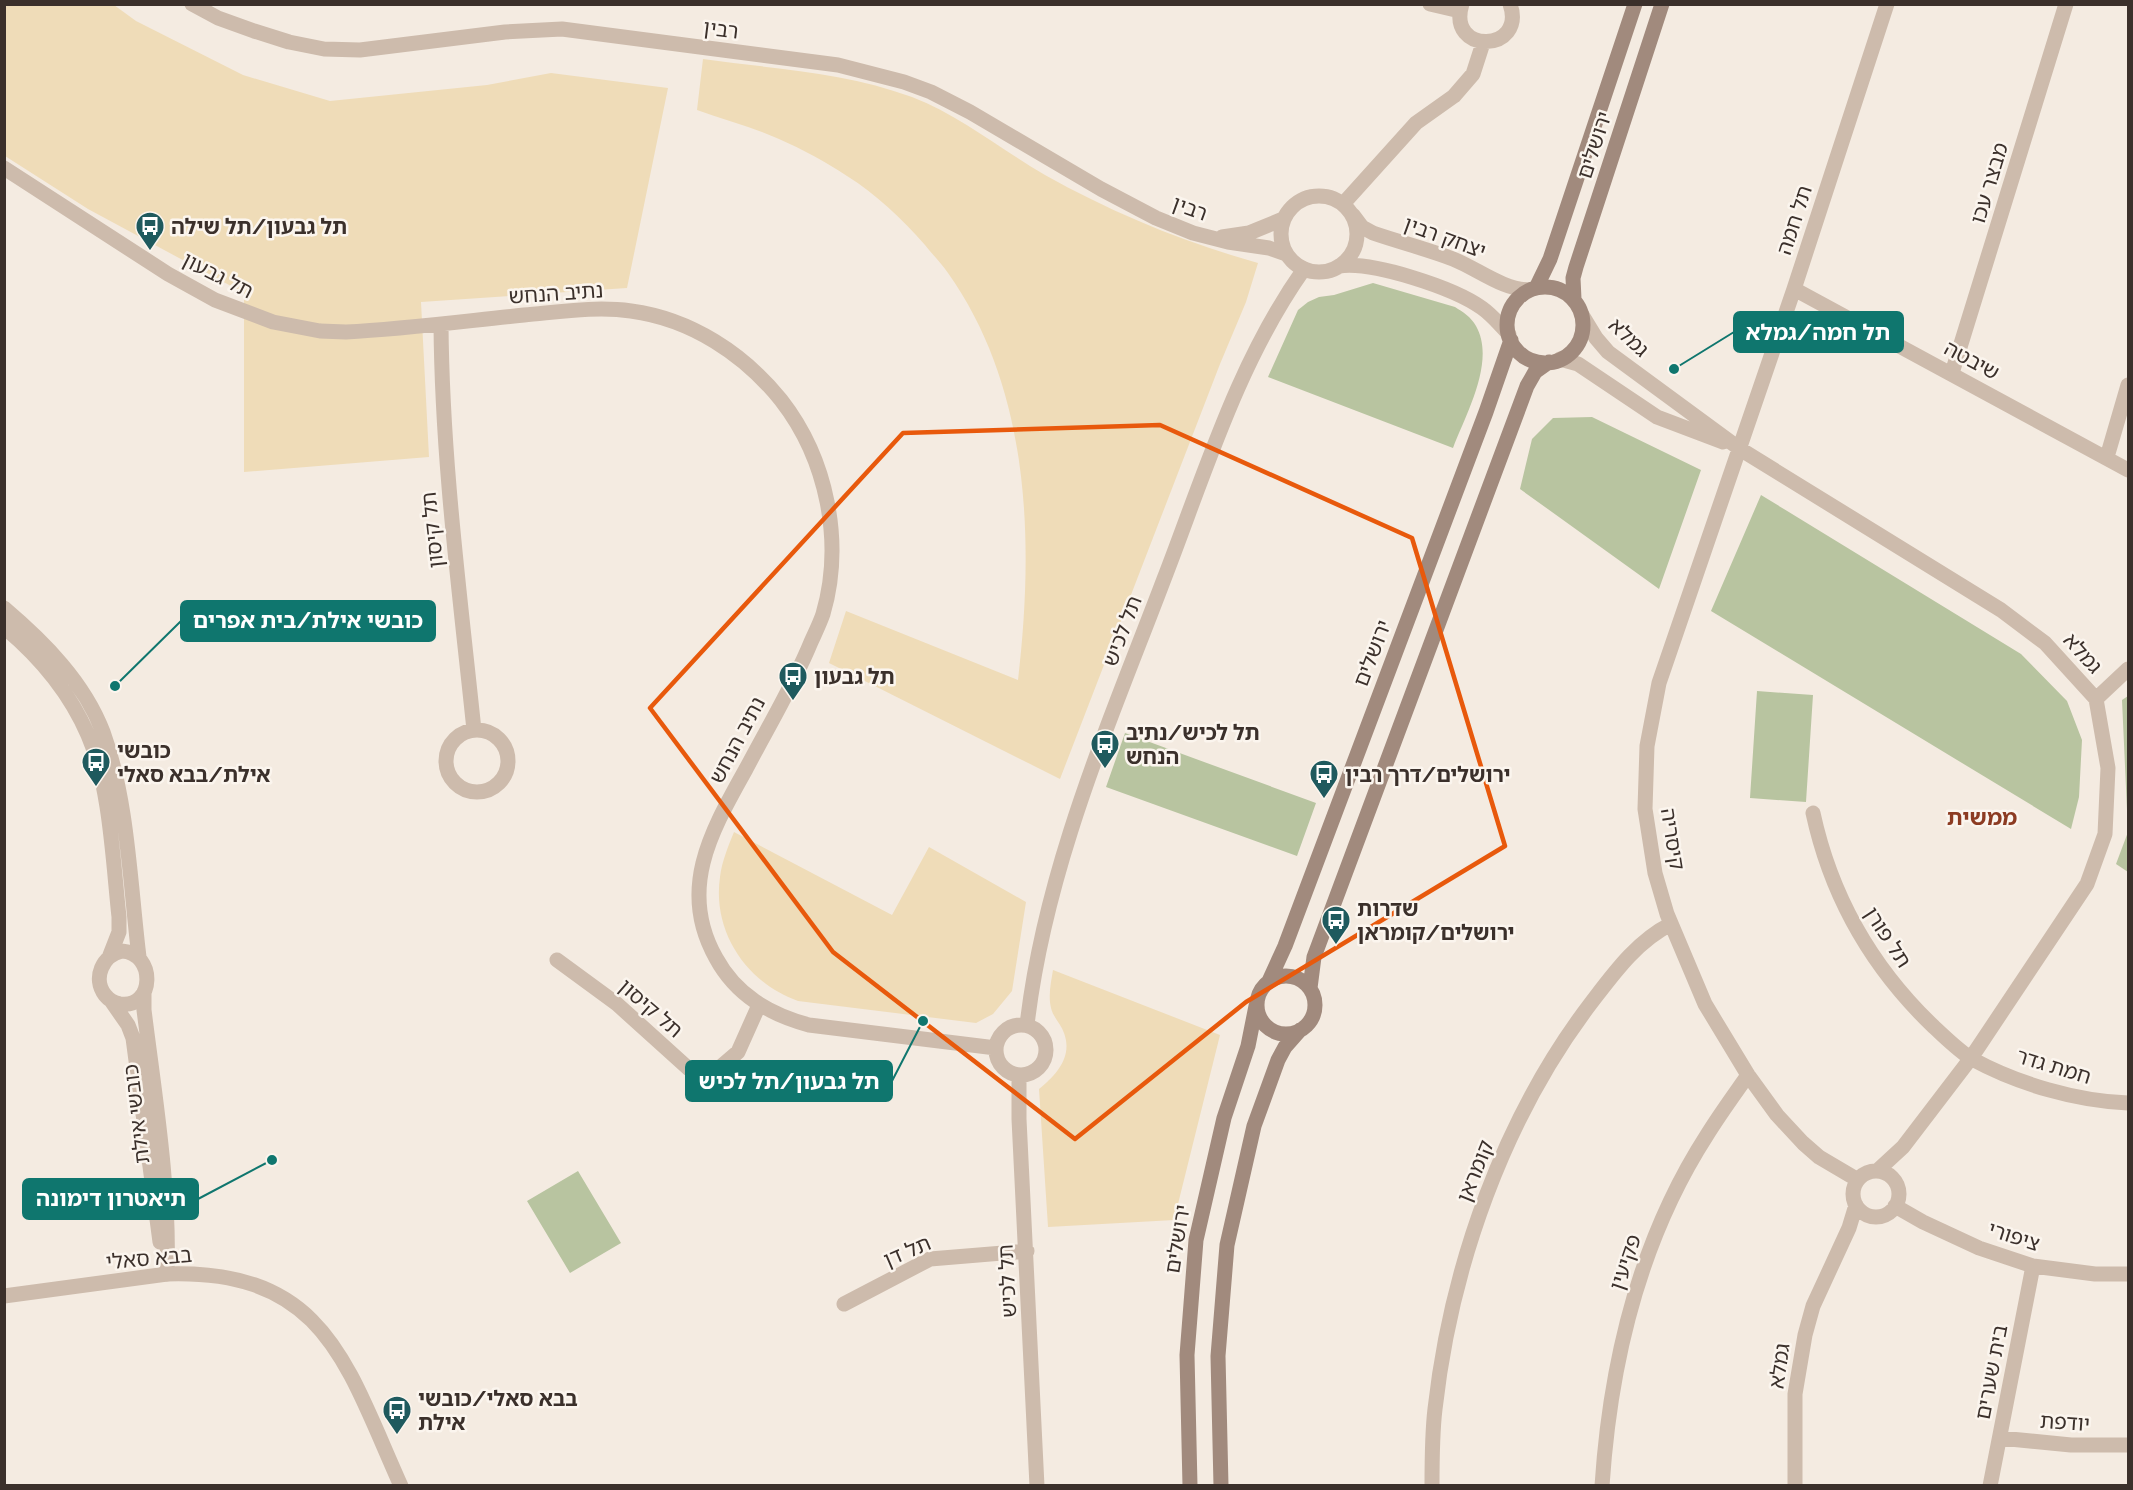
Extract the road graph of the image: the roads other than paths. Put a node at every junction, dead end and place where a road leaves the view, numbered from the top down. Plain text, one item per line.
1 (192, 4) edge
2 (1430, 4) edge
3 (1510, 4) edge
4 (1635, 4) edge
5 (1662, 4) edge
6 (1887, 4) edge
7 (2066, 4) edge
8 (1461, 8) edge
9 (1483, 43) junction
10 (5, 168) edge
11 (1347, 208) junction
12 (1283, 219) junction
13 (1213, 238) junction
14 (1286, 254) junction
15 (1339, 266) junction
16 (1304, 269) junction
17 (1533, 289) junction
18 (1794, 289) junction
19 (1574, 299) junction
20 (1582, 315) junction
21 (441, 324) junction
22 (1510, 337) junction
23 (1555, 361) junction
24 (1952, 373) junction
25 (2128, 385) edge
26 (1740, 449) junction
27 (2107, 457) junction
28 (2128, 470) edge
29 (4, 608) edge
30 (4, 627) edge
31 (2128, 669) edge
32 (2096, 699) junction
33 (474, 730) junction
34 (1813, 813) dead end
35 (1671, 924) junction
36 (111, 955) junction
37 (139, 957) junction
38 (557, 960) dead end
39 (1269, 981) junction
40 (1310, 988) junction
41 (144, 992) junction
42 (112, 1002) junction
43 (759, 1005) junction
44 (1256, 1006) junction
45 (1027, 1025) junction
46 (1300, 1030) junction
47 (996, 1048) junction
48 (1971, 1058) junction
49 (1019, 1075) junction
50 (1748, 1075) junction
51 (2128, 1103) edge
52 (1935, 1107) junction
53 (1877, 1171) junction
54 (1858, 1180) junction
55 (1896, 1183) junction
56 (1856, 1205) junction
57 (1895, 1206) junction
58 (1870, 1216) junction
59 (1027, 1251) junction
60 (1834, 1259) junction
61 (2033, 1266) junction
62 (167, 1274) junction
63 (2128, 1274) edge
64 (4, 1296) edge
65 (844, 1304) dead end
66 (2000, 1438) junction
67 (2128, 1444) edge
68 (401, 1485) edge
69 (1036, 1485) edge
70 (1190, 1485) edge
71 (1221, 1485) edge
72 (1432, 1485) edge
73 (1602, 1485) edge
74 (1795, 1485) edge
75 (1989, 1485) edge

1 - 13 street, רבין
2 - 8 street
3 - 9 street
4 - 17 main road, ירושלים
5 - 19 main road, ירושלים
6 - 18 street, תל חמה
7 - 24 street, מבצר עכו
8 - 9 street
9 - 11 street
10 - 21 street, תל גבעון
11 - 12 street
11 - 15 street
11 - 17 street, יצחק רבין
12 - 13 street
12 - 14 street
13 - 14 street
14 - 16 street
15 - 16 street
15 - 22 street
16 - 45 street, תל לכיש
17 - 19 main road
17 - 22 main road
18 - 24 street, שיבטה
18 - 26 street, תל חמה
19 - 20 main road
20 - 23 main road
20 - 26 street, גמלא
21 - 33 street, תל קיסון
21 - 43 street, נתיב הנחש
22 - 23 main road
22 - 39 main road, ירושלים
23 - 26 street, גמלא
23 - 40 main road
24 - 27 street, שיבטה
25 - 27 street
26 - 32 street, גמלא
26 - 35 street, קיסריה
27 - 28 street, שיבטה
29 - 37 street
30 - 36 street
31 - 32 street
32 - 48 street, גמלא
33 - 33 street
34 - 48 street, תל פורן
35 - 50 street, קיסריה
35 - 72 street, קומראן
36 - 37 street
36 - 42 street
37 - 41 street
38 - 43 street, תל קיסון
39 - 40 main road
39 - 44 main road
40 - 46 main road
41 - 42 street
41 - 62 street, כובשי אילת
42 - 62 street, כובשי אילת
43 - 47 street, נתיב הנחש
44 - 46 main road
44 - 70 main road, ירושלים
45 - 47 street
45 - 49 street
46 - 71 main road
47 - 49 street
48 - 51 street, חמת גדר
48 - 52 street, גמלא
49 - 59 street, תל לכיש
50 - 54 street, קיסריה
50 - 73 street, פקיעין
52 - 53 street, גמלא
52 - 55 street, גמלא
53 - 54 street
53 - 55 street
54 - 56 street
55 - 57 street
56 - 58 street
56 - 60 street, גמלא
57 - 58 street
57 - 61 street, ציפורי
58 - 60 street, גמלא
59 - 65 street, תל דן
59 - 69 street, תל לכיש
60 - 74 street, גמלא
61 - 63 street, ציפורי
61 - 66 street, בית שערים
62 - 64 street, בבא סאלי
62 - 68 street, בבא סאלי
66 - 67 street, יודפת
66 - 75 street, בית שערים

